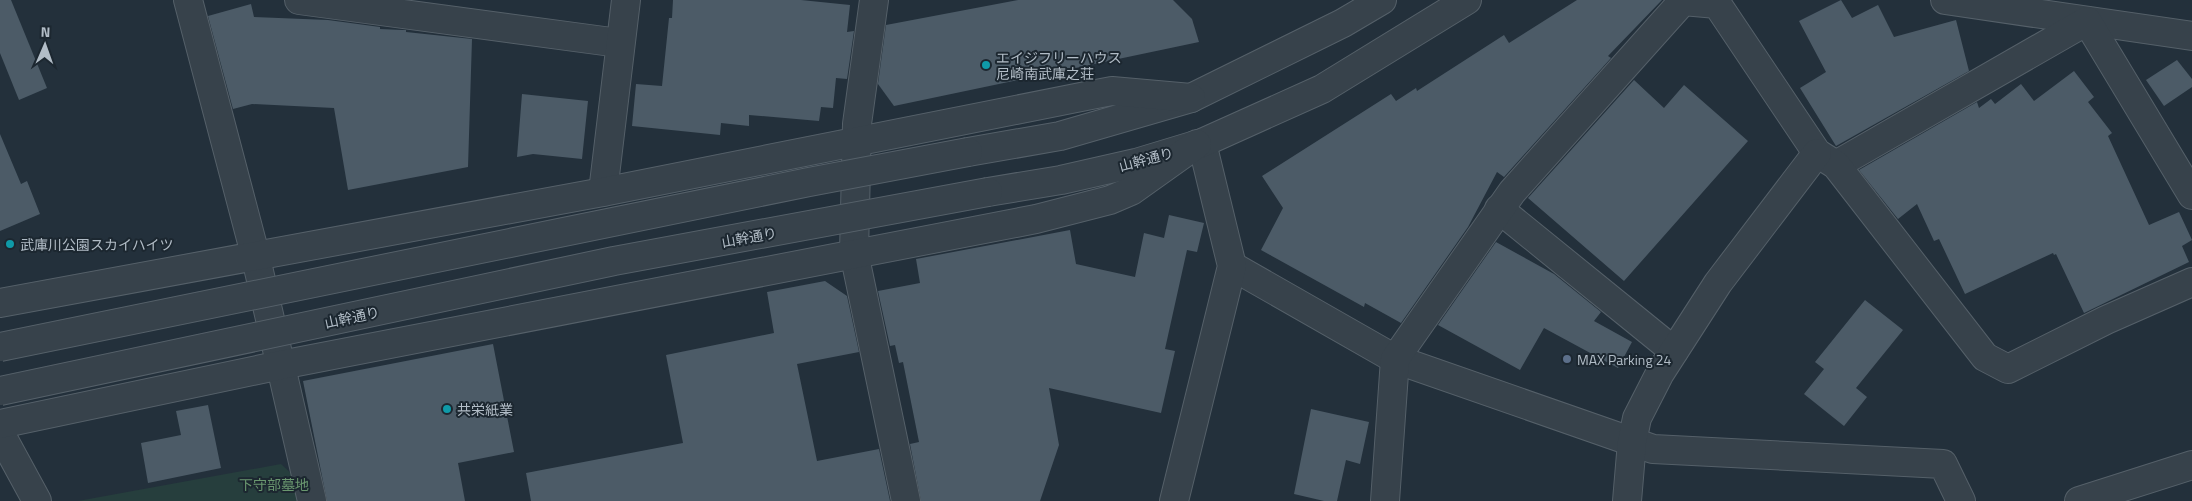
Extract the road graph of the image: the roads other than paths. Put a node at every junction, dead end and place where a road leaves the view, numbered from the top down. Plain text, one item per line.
1 (188, 0) edge
2 (299, 0) edge
3 (626, 0) edge
4 (874, 0) edge
5 (1382, 0) edge
6 (1467, 0) edge
7 (1945, 0) edge
8 (1700, 1) edge
9 (2087, 21) junction
10 (2192, 36) edge
11 (619, 43) junction
12 (1192, 98) junction
13 (857, 140) junction
14 (1200, 144) junction
15 (1826, 159) junction
16 (604, 192) junction
17 (2192, 196) edge
18 (1499, 209) junction
19 (854, 253) junction
20 (255, 254) junction
21 (1232, 266) junction
22 (2192, 282) edge
23 (0, 303) edge
24 (0, 347) edge
25 (1674, 351) junction
26 (1395, 359) junction
27 (280, 365) junction
28 (0, 391) edge
29 (0, 424) edge
30 (0, 433) edge
31 (1632, 442) junction
32 (2192, 465) edge
33 (37, 501) edge
34 (312, 501) edge
35 (906, 501) edge
36 (1174, 501) edge
37 (1384, 501) edge
38 (1627, 501) edge
39 (1961, 501) edge
40 (2079, 501) edge

1 - 20 street
2 - 11 street
3 - 11 street
4 - 13 street
5 - 12 street
6 - 14 street, 山幹通り
7 - 9 street
8 - 15 street
8 - 18 street
9 - 10 street
9 - 15 street
9 - 17 street
11 - 16 street
12 - 13 street
12 - 24 street, bridge
13 - 16 street
13 - 19 street
14 - 19 street
14 - 21 street
14 - 28 street, 山幹通り, bridge
15 - 22 street
15 - 25 street
16 - 20 street
18 - 25 street
18 - 26 street
19 - 27 street
19 - 35 street
20 - 23 street
20 - 27 street
21 - 26 street
21 - 36 street
25 - 31 street
26 - 31 street
26 - 37 street
27 - 29 street
27 - 34 street
30 - 33 street
31 - 38 street
31 - 39 street
32 - 40 street

